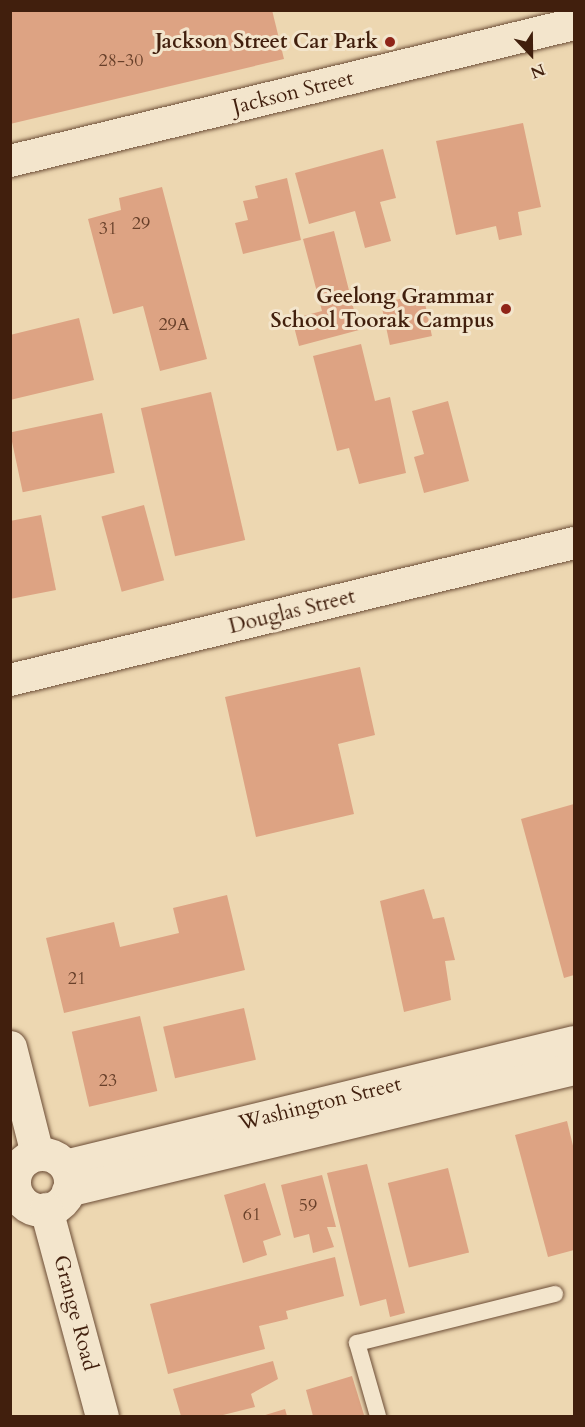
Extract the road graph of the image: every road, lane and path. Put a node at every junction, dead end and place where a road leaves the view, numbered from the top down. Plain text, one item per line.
1 (574, 24) edge
2 (10, 161) edge
3 (574, 543) edge
4 (10, 680) edge
5 (574, 1042) edge
6 (10, 1047) edge
7 (574, 1069) edge
8 (54, 1180) junction
9 (555, 1294) dead end
10 (102, 1416) edge
11 (378, 1416) edge

1 - 2 street, Jackson Street
3 - 4 street, Douglas Street
5 - 8 street, Washington Street
6 - 8 street, Grange Road
7 - 8 street, Washington Street
8 - 10 street, Grange Road
9 - 11 lane

